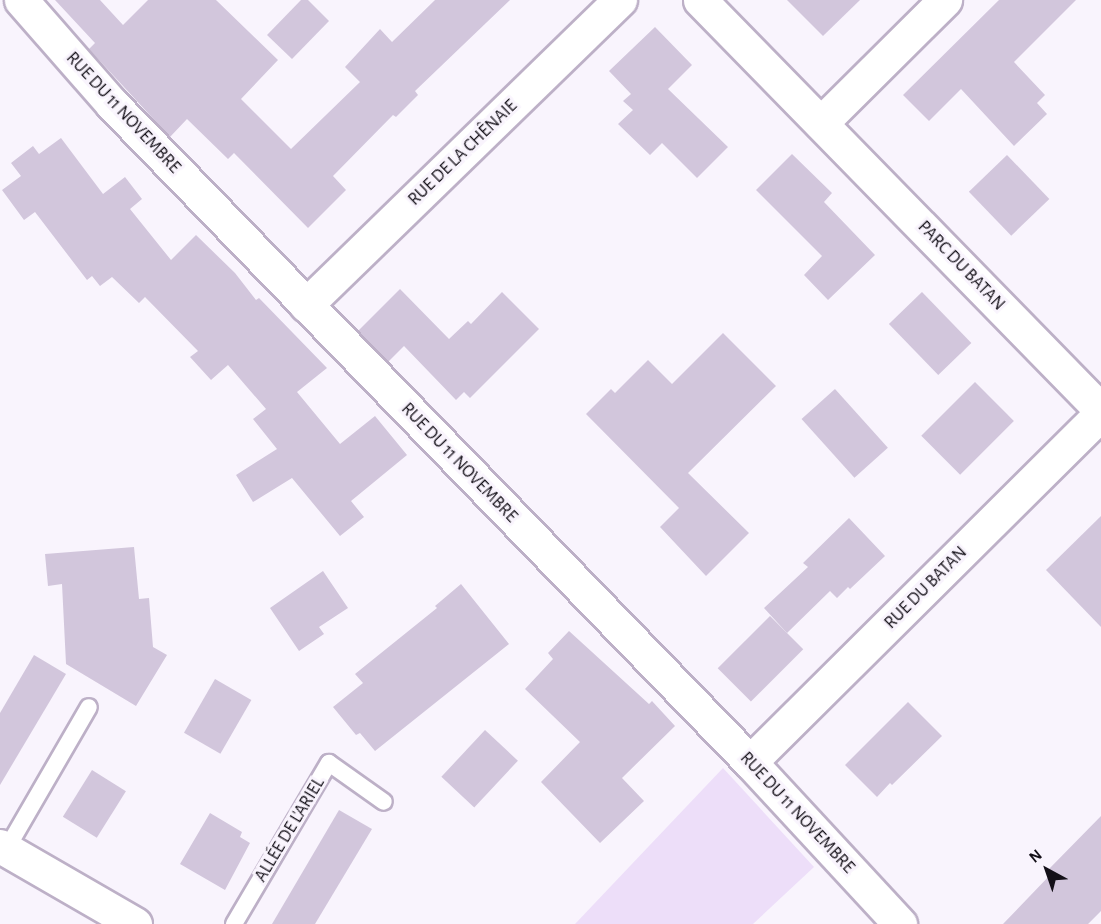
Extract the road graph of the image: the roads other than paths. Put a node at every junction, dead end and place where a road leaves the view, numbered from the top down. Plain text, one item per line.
1 (21, 0) edge
2 (620, 0) edge
3 (700, 0) edge
4 (945, 0) edge
5 (821, 123) junction
6 (306, 305) junction
7 (1101, 411) edge
8 (89, 707) dead end
9 (750, 762) junction
10 (384, 802) dead end
11 (3, 848) edge
12 (135, 924) edge
13 (234, 924) edge
14 (900, 924) edge

1 - 6 street, RUE DU 11 NOVEMBRE
2 - 6 street, RUE DE LA CHÊNAIE
3 - 5 street, PARC DU BATAN
4 - 5 street
5 - 7 street, PARC DU BATAN
6 - 9 street, RUE DU 11 NOVEMBRE
7 - 9 street, RUE DU BATAN
8 - 11 lane
9 - 14 street, RUE DU 11 NOVEMBRE
10 - 13 lane, ALLÉE DE L'ARIEL
11 - 12 street

